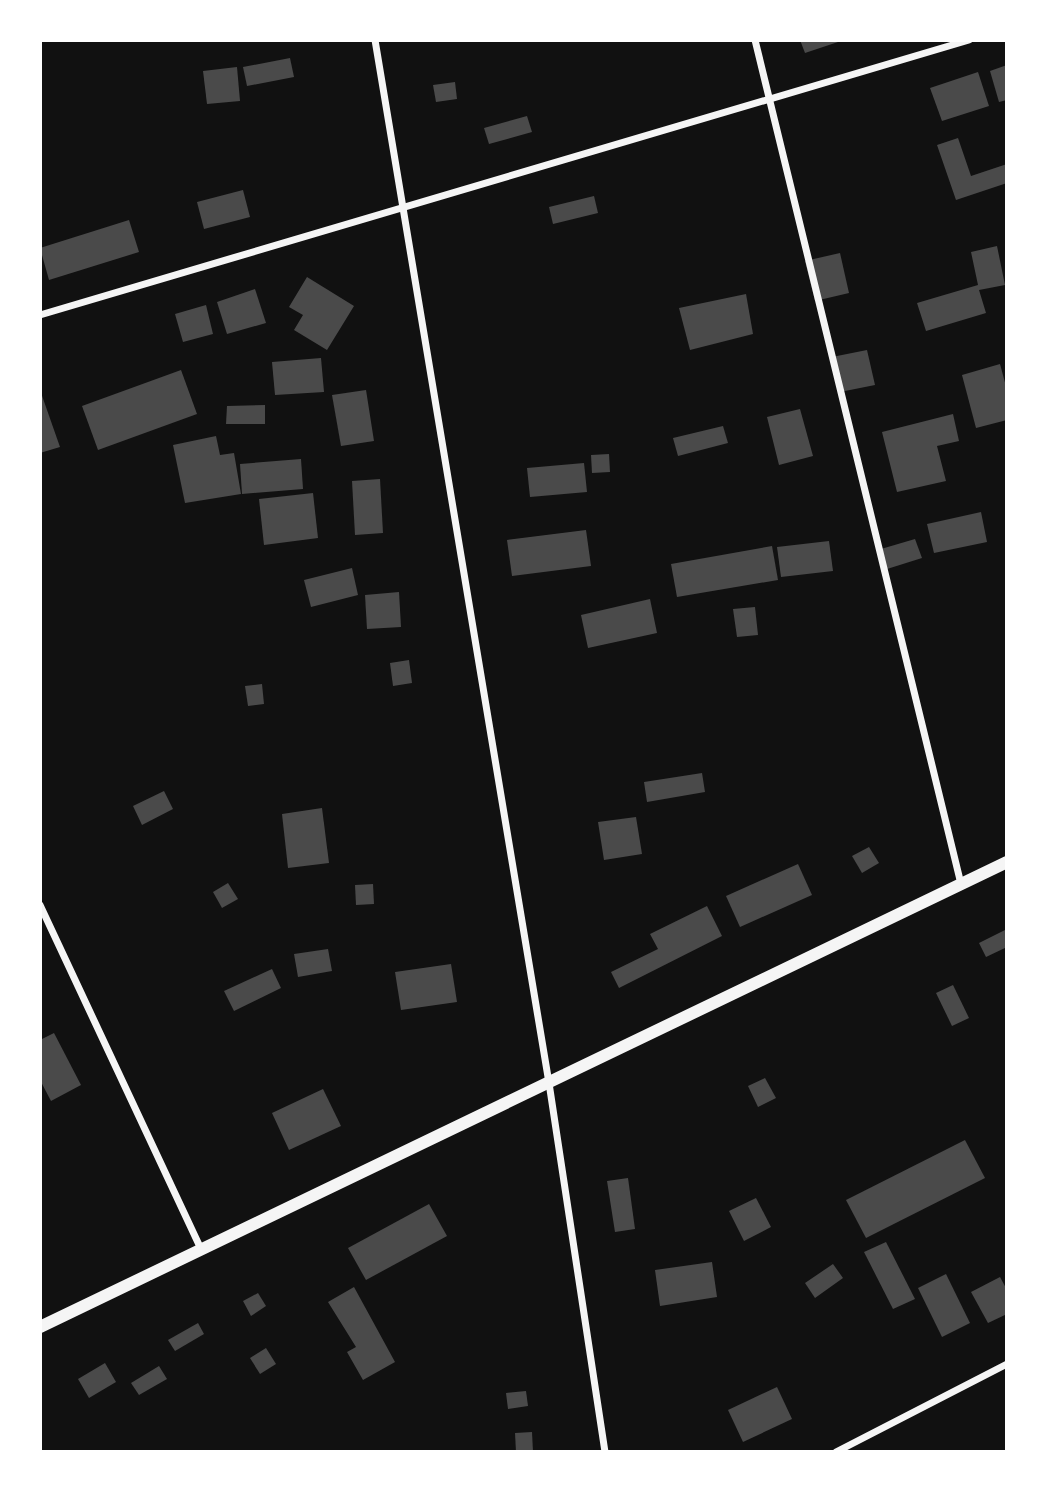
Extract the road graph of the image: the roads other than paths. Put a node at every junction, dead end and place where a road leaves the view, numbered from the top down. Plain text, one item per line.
1 (375, 40) edge
2 (755, 40) edge
3 (969, 40) edge
4 (770, 100) junction
5 (404, 208) junction
6 (40, 315) edge
7 (1007, 862) edge
8 (961, 884) junction
9 (40, 905) edge
10 (549, 1083) junction
11 (201, 1250) junction
12 (40, 1327) edge
13 (1007, 1364) edge
14 (605, 1452) edge
15 (836, 1452) edge

1 - 5 street
2 - 4 street
3 - 4 street
4 - 5 street
4 - 8 street
5 - 6 street
5 - 10 street
7 - 8 street
8 - 10 street
9 - 11 street
10 - 11 street
10 - 14 street
11 - 12 street
13 - 15 street

